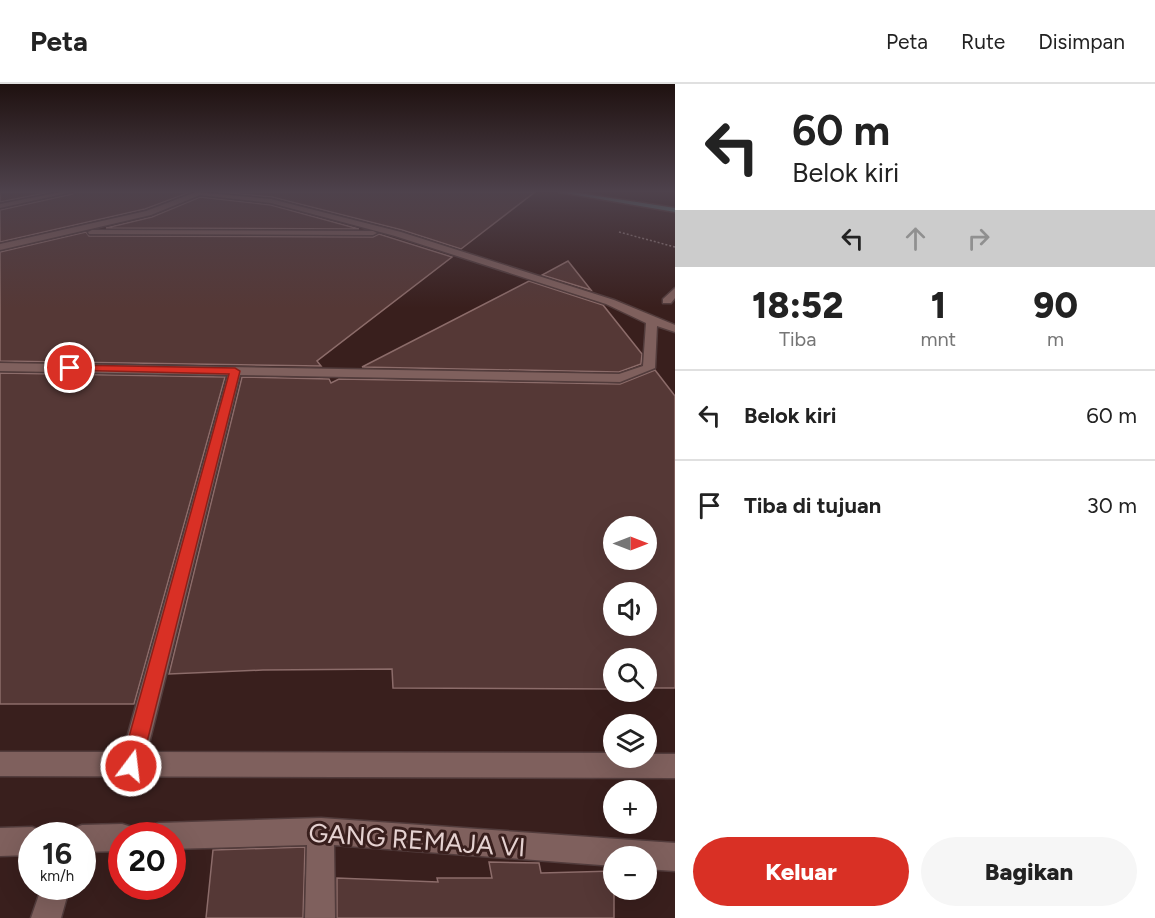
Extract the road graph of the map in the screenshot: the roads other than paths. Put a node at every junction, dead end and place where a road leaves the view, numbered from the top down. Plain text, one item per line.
1 (71, 231) edge
2 (386, 231) edge
3 (66, 232) junction
4 (398, 234) junction
5 (0, 247) edge
6 (675, 291) edge
7 (667, 301) dead end
8 (652, 321) junction
9 (675, 329) edge
10 (0, 367) edge
11 (235, 371) junction
12 (0, 764) edge
13 (131, 766) junction
14 (675, 766) edge
15 (321, 831) junction
16 (186, 835) edge
17 (18, 841) edge
18 (0, 842) edge
19 (675, 857) edge
20 (52, 900) edge
21 (46, 918) edge
22 (320, 918) edge

1 - 3 street
2 - 4 street
3 - 4 street
3 - 5 street
4 - 8 street
6 - 7 street
8 - 9 street
8 - 11 street
10 - 11 street
11 - 13 street
12 - 13 street
13 - 14 street
15 - 16 street, GANG REMAJA VI
15 - 19 street, GANG REMAJA VI
15 - 22 street
17 - 18 street
20 - 21 street

